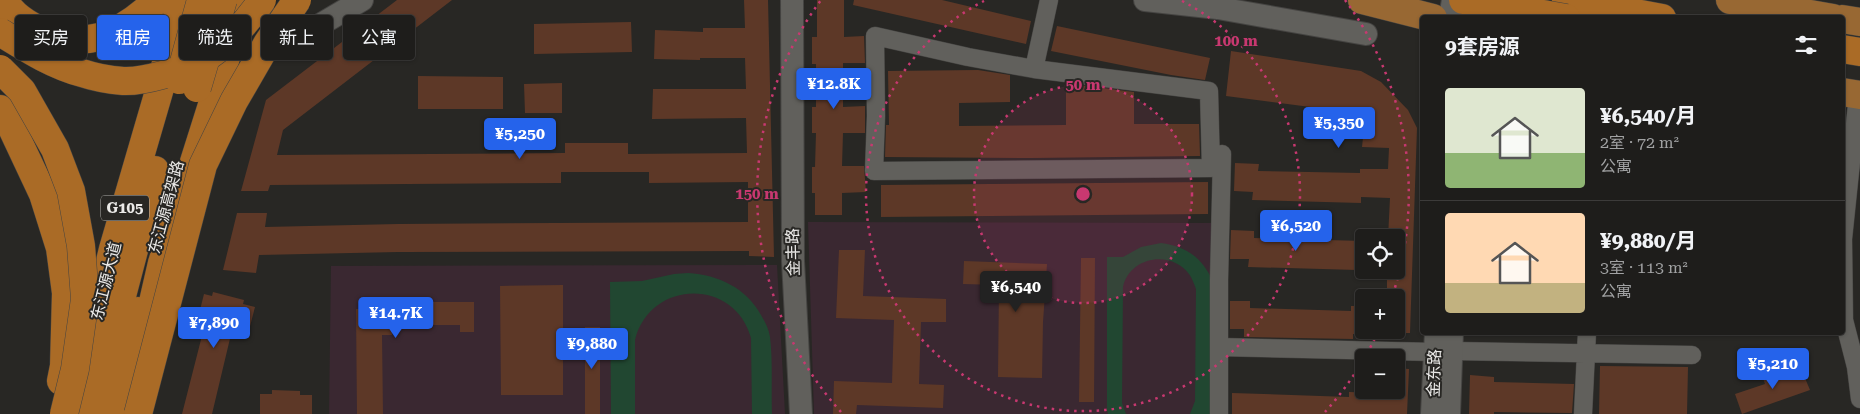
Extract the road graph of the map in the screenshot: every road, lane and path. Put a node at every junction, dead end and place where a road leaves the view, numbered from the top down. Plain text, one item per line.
1 (4, 0) edge
2 (157, 0) edge
3 (181, 0) edge
4 (201, 0) edge
5 (223, 0) edge
6 (242, 0) edge
7 (262, 0) edge
8 (297, 0) edge
9 (306, 0) edge
10 (362, 0) edge
11 (792, 0) edge
12 (1048, 0) edge
13 (1145, 0) edge
14 (1362, 0) edge
15 (1453, 0) edge
16 (1462, 0) edge
17 (1469, 0) edge
18 (1566, 0) edge
19 (1730, 0) edge
20 (287, 15) edge
21 (293, 15) edge
22 (1421, 15) edge
23 (1450, 15) edge
24 (1466, 15) edge
25 (1549, 15) edge
26 (1646, 15) edge
27 (1816, 15) edge
28 (1845, 20) edge
29 (1860, 22) edge
30 (0, 32) edge
31 (1366, 34) dead end
32 (1845, 50) edge
33 (1860, 52) edge
34 (261, 54) edge
35 (0, 69) edge
36 (1034, 69) junction
37 (1845, 70) edge
38 (218, 86) junction
39 (1855, 88) edge
40 (0, 109) edge
41 (1222, 154) dead end
42 (1845, 214) edge
43 (1845, 324) edge
44 (1587, 335) edge
45 (1444, 342) edge
46 (1219, 347) junction
47 (1586, 353) junction
48 (1692, 355) dead end
49 (1860, 399) edge
50 (55, 414) edge
51 (63, 414) edge
52 (91, 414) edge
53 (112, 414) edge
54 (126, 414) edge
55 (138, 414) edge
56 (801, 414) edge
57 (1219, 414) edge
58 (1432, 414) edge
59 (1449, 414) edge
60 (1583, 414) edge

1 - 2 highway
3 - 51 highway, 东江源大道 / G105
4 - 52 highway, 东江源高架路, bridge
5 - 53 highway, 东江源高架路, bridge
6 - 38 highway
7 - 30 highway, bridge
8 - 20 highway, bridge
9 - 21 highway, bridge
10 - 38 street
11 - 56 street, 金丰路
12 - 36 street
13 - 31 street
14 - 22 main road
15 - 23 street
16 - 25 highway, bridge
17 - 24 street
18 - 26 highway
19 - 27 main road
28 - 29 main road
32 - 33 highway
34 - 55 highway, bridge
35 - 51 highway, bridge
36 - 36 street
37 - 39 highway
38 - 54 highway
39 - 42 street
40 - 50 highway
41 - 46 street
43 - 49 street
44 - 47 street
45 - 46 street
45 - 47 street
45 - 58 street, 金东路
45 - 59 street, 金东路
46 - 57 street
47 - 48 street
47 - 60 street

